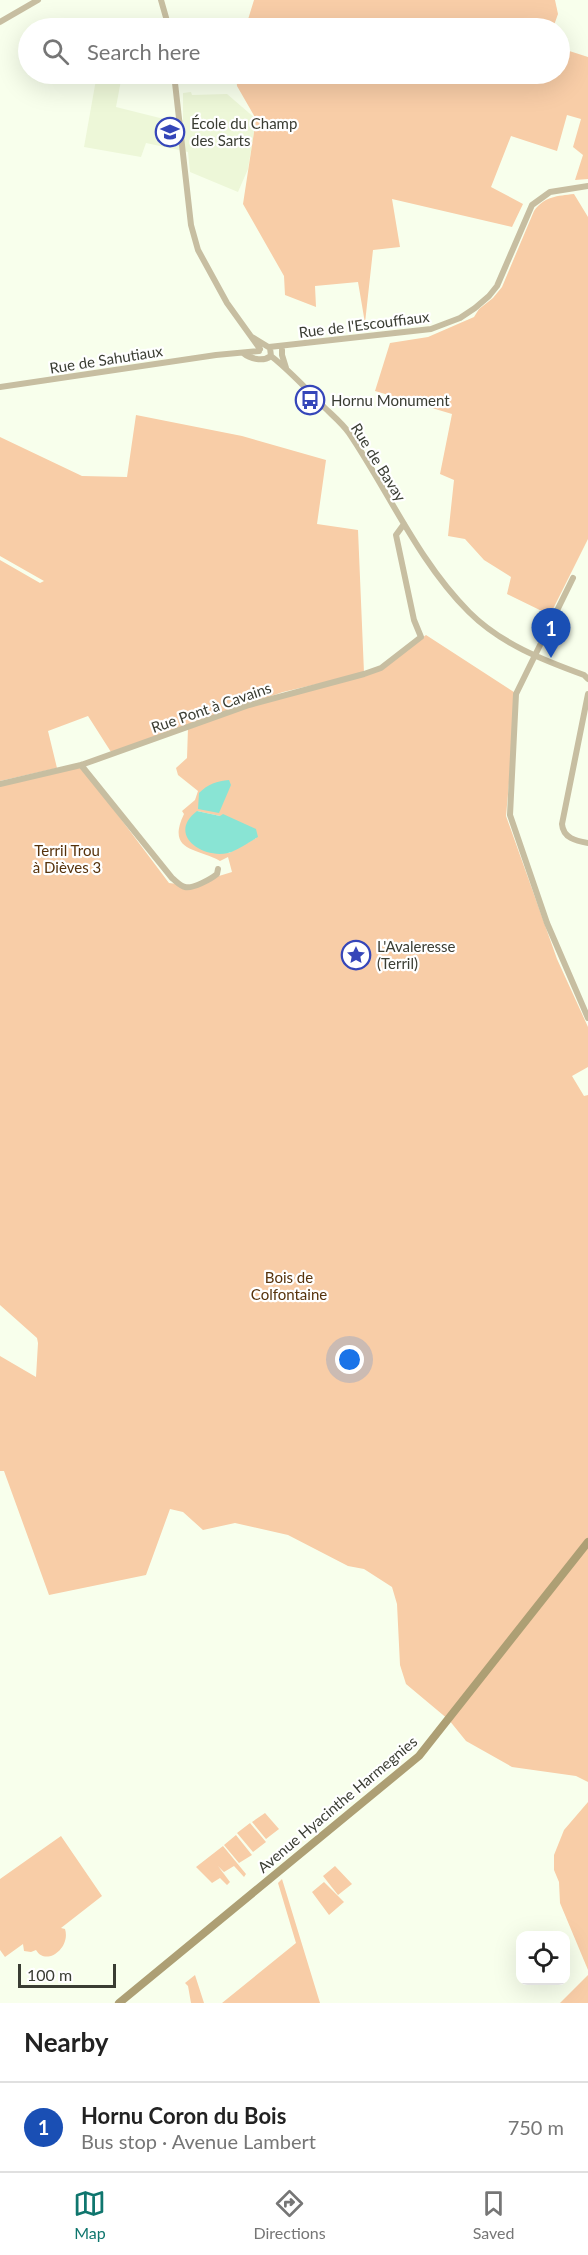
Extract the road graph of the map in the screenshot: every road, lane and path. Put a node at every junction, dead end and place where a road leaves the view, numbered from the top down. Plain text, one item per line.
1 (38, 0) edge
2 (163, 0) edge
3 (166, 18) edge
4 (0, 22) edge
5 (175, 84) edge
6 (588, 186) edge
7 (252, 338) junction
8 (285, 348) junction
9 (265, 352) junction
10 (245, 353) junction
11 (286, 368) junction
12 (0, 387) edge
13 (404, 524) junction
14 (573, 578) dead end
15 (422, 637) joint
16 (535, 657) junction
17 (588, 680) edge
18 (588, 694) edge
19 (81, 765) junction
20 (0, 784) edge
21 (588, 843) edge
22 (218, 869) dead end
23 (588, 1018) edge
24 (588, 1542) edge
25 (119, 2003) edge

1 - 4 street
2 - 3 street
5 - 7 street
6 - 8 street, Rue de l'Escouffiaux
7 - 9 street, Rue de Bavay
7 - 10 street
8 - 9 street, Rue de l'Escouffiaux
8 - 11 street
9 - 10 street, Rue de Sahutiaux
9 - 11 street, Rue de Bavay
10 - 12 street, Rue de Sahutiaux
11 - 13 street, Rue de Bavay
13 - 15 street, Rue de Bavay
13 - 16 street
14 - 16 street
15 - 19 street, Rue Pont à Cavains
16 - 17 street
16 - 23 street
18 - 21 street
19 - 20 street, Rue Pont à Cavains
19 - 22 street
24 - 25 street, Avenue Hyacinthe Harmegnies

